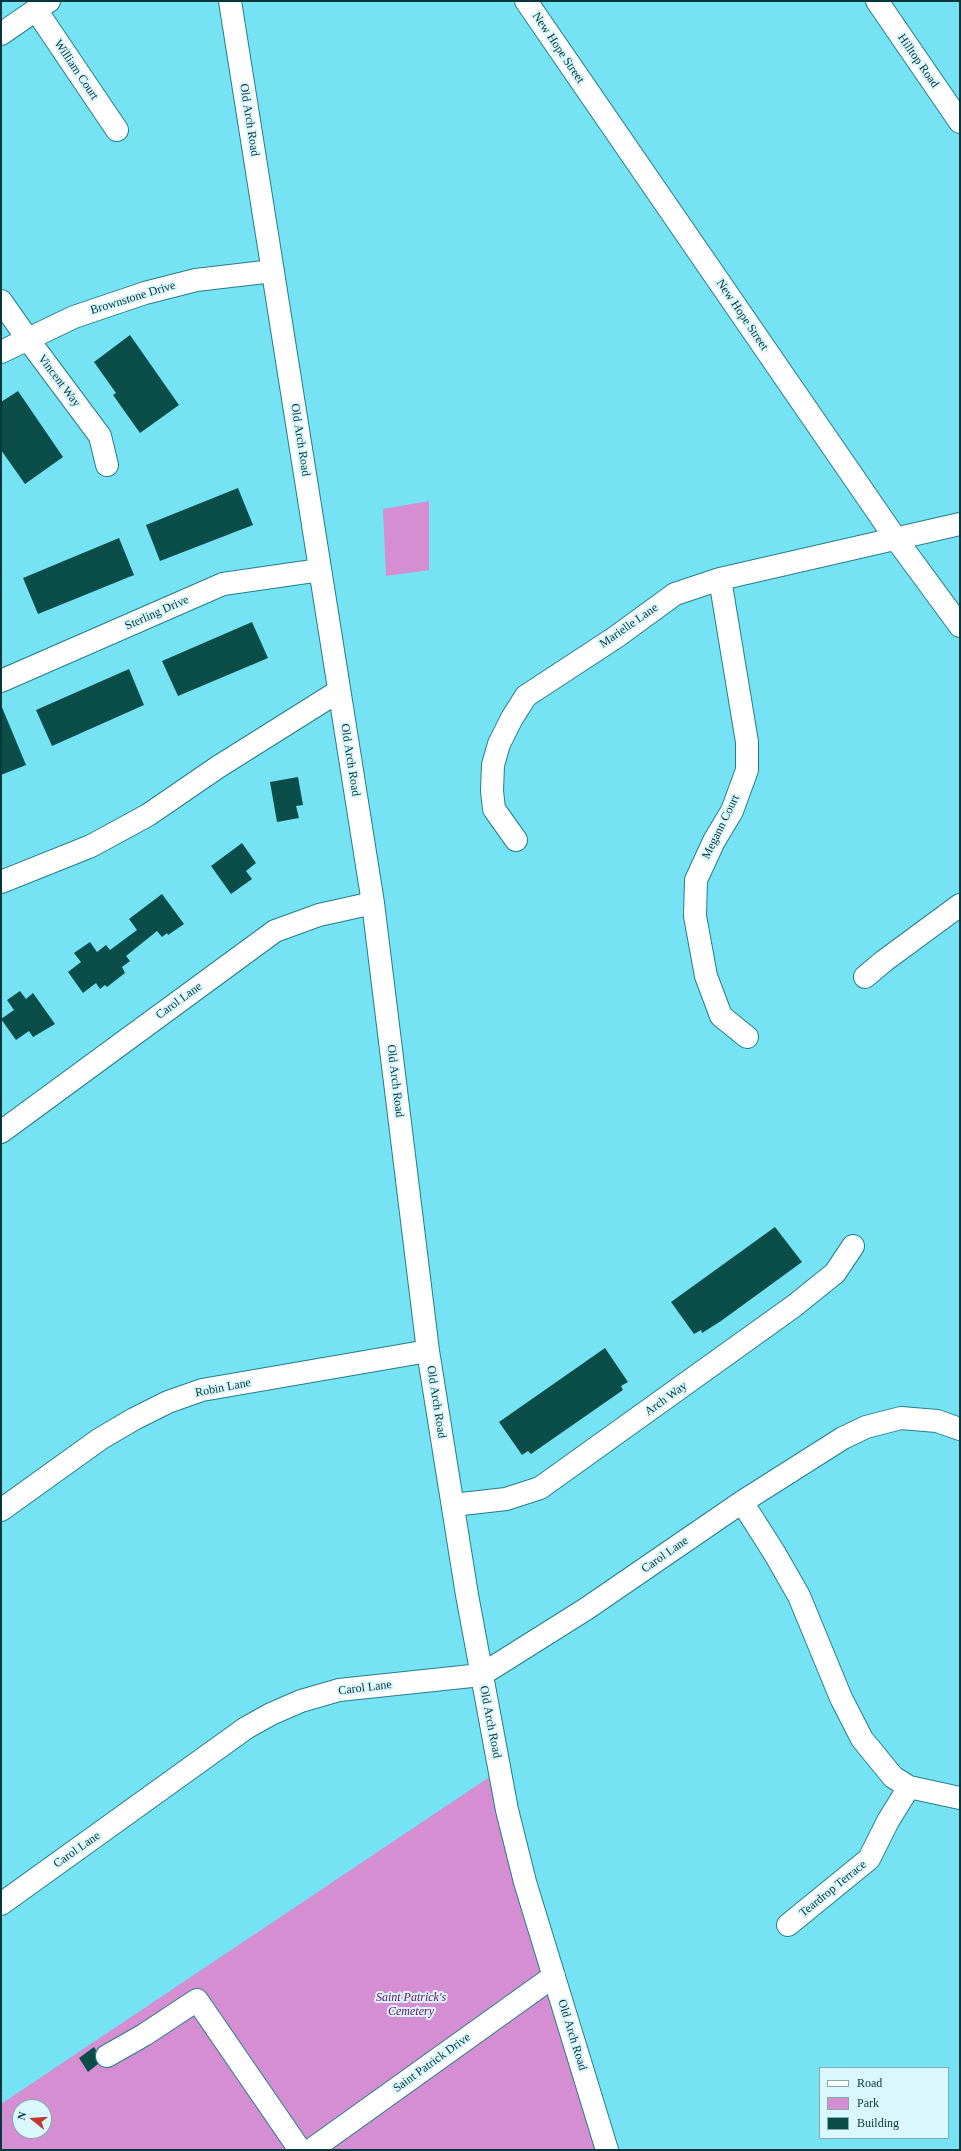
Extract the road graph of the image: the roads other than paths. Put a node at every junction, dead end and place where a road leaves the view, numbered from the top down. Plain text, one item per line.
1 (230, 1) edge
2 (526, 1) edge
3 (877, 1) edge
4 (42, 6) edge
5 (1, 34) edge
6 (960, 122) edge
7 (117, 130) dead end
8 (273, 271) junction
9 (1, 301) edge
10 (26, 338) junction
11 (1, 352) edge
12 (107, 465) dead end
13 (960, 524) edge
14 (896, 539) junction
15 (320, 570) junction
16 (720, 578) junction
17 (960, 626) edge
18 (1, 681) edge
19 (339, 691) junction
20 (516, 840) dead end
21 (1, 882) edge
22 (373, 903) junction
23 (960, 904) edge
24 (866, 977) dead end
25 (747, 1037) dead end
26 (1, 1132) edge
27 (853, 1246) dead end
28 (428, 1351) junction
29 (960, 1429) edge
30 (742, 1502) junction
31 (453, 1504) junction
32 (1, 1510) edge
33 (481, 1675) junction
34 (909, 1787) junction
35 (960, 1798) edge
36 (1, 1904) edge
37 (788, 1925) dead end
38 (554, 1976) junction
39 (107, 2056) dead end
40 (300, 2150) edge
41 (311, 2150) edge
42 (607, 2150) edge

1 - 8 street, Old Arch Road
2 - 14 street, New Hope Street
3 - 6 street, Hilltop Road
4 - 5 street
4 - 7 street, William Court
8 - 10 street, Brownstone Drive
8 - 15 street, Old Arch Road
9 - 10 street, Vincent Way
10 - 11 street, Brownstone Drive
10 - 12 street, Vincent Way
13 - 14 street, Marielle Lane
14 - 16 street, Marielle Lane
14 - 17 street, New Hope Street
15 - 18 street, Sterling Drive
15 - 19 street, Old Arch Road
16 - 20 street, Marielle Lane
16 - 25 street, Megann Court
19 - 21 street
19 - 22 street, Old Arch Road
22 - 26 street, Carol Lane
22 - 28 street, Old Arch Road
23 - 24 street
27 - 31 street, Arch Way
28 - 31 street, Old Arch Road
28 - 32 street, Robin Lane
29 - 30 street, Carol Lane
30 - 33 street, Carol Lane
30 - 34 street
31 - 33 street, Old Arch Road
33 - 36 street, Carol Lane
33 - 38 street, Old Arch Road
34 - 35 street
34 - 37 street, Teardrop Terrace
38 - 41 street, Saint Patrick Drive
38 - 42 street, Old Arch Road
39 - 40 street

